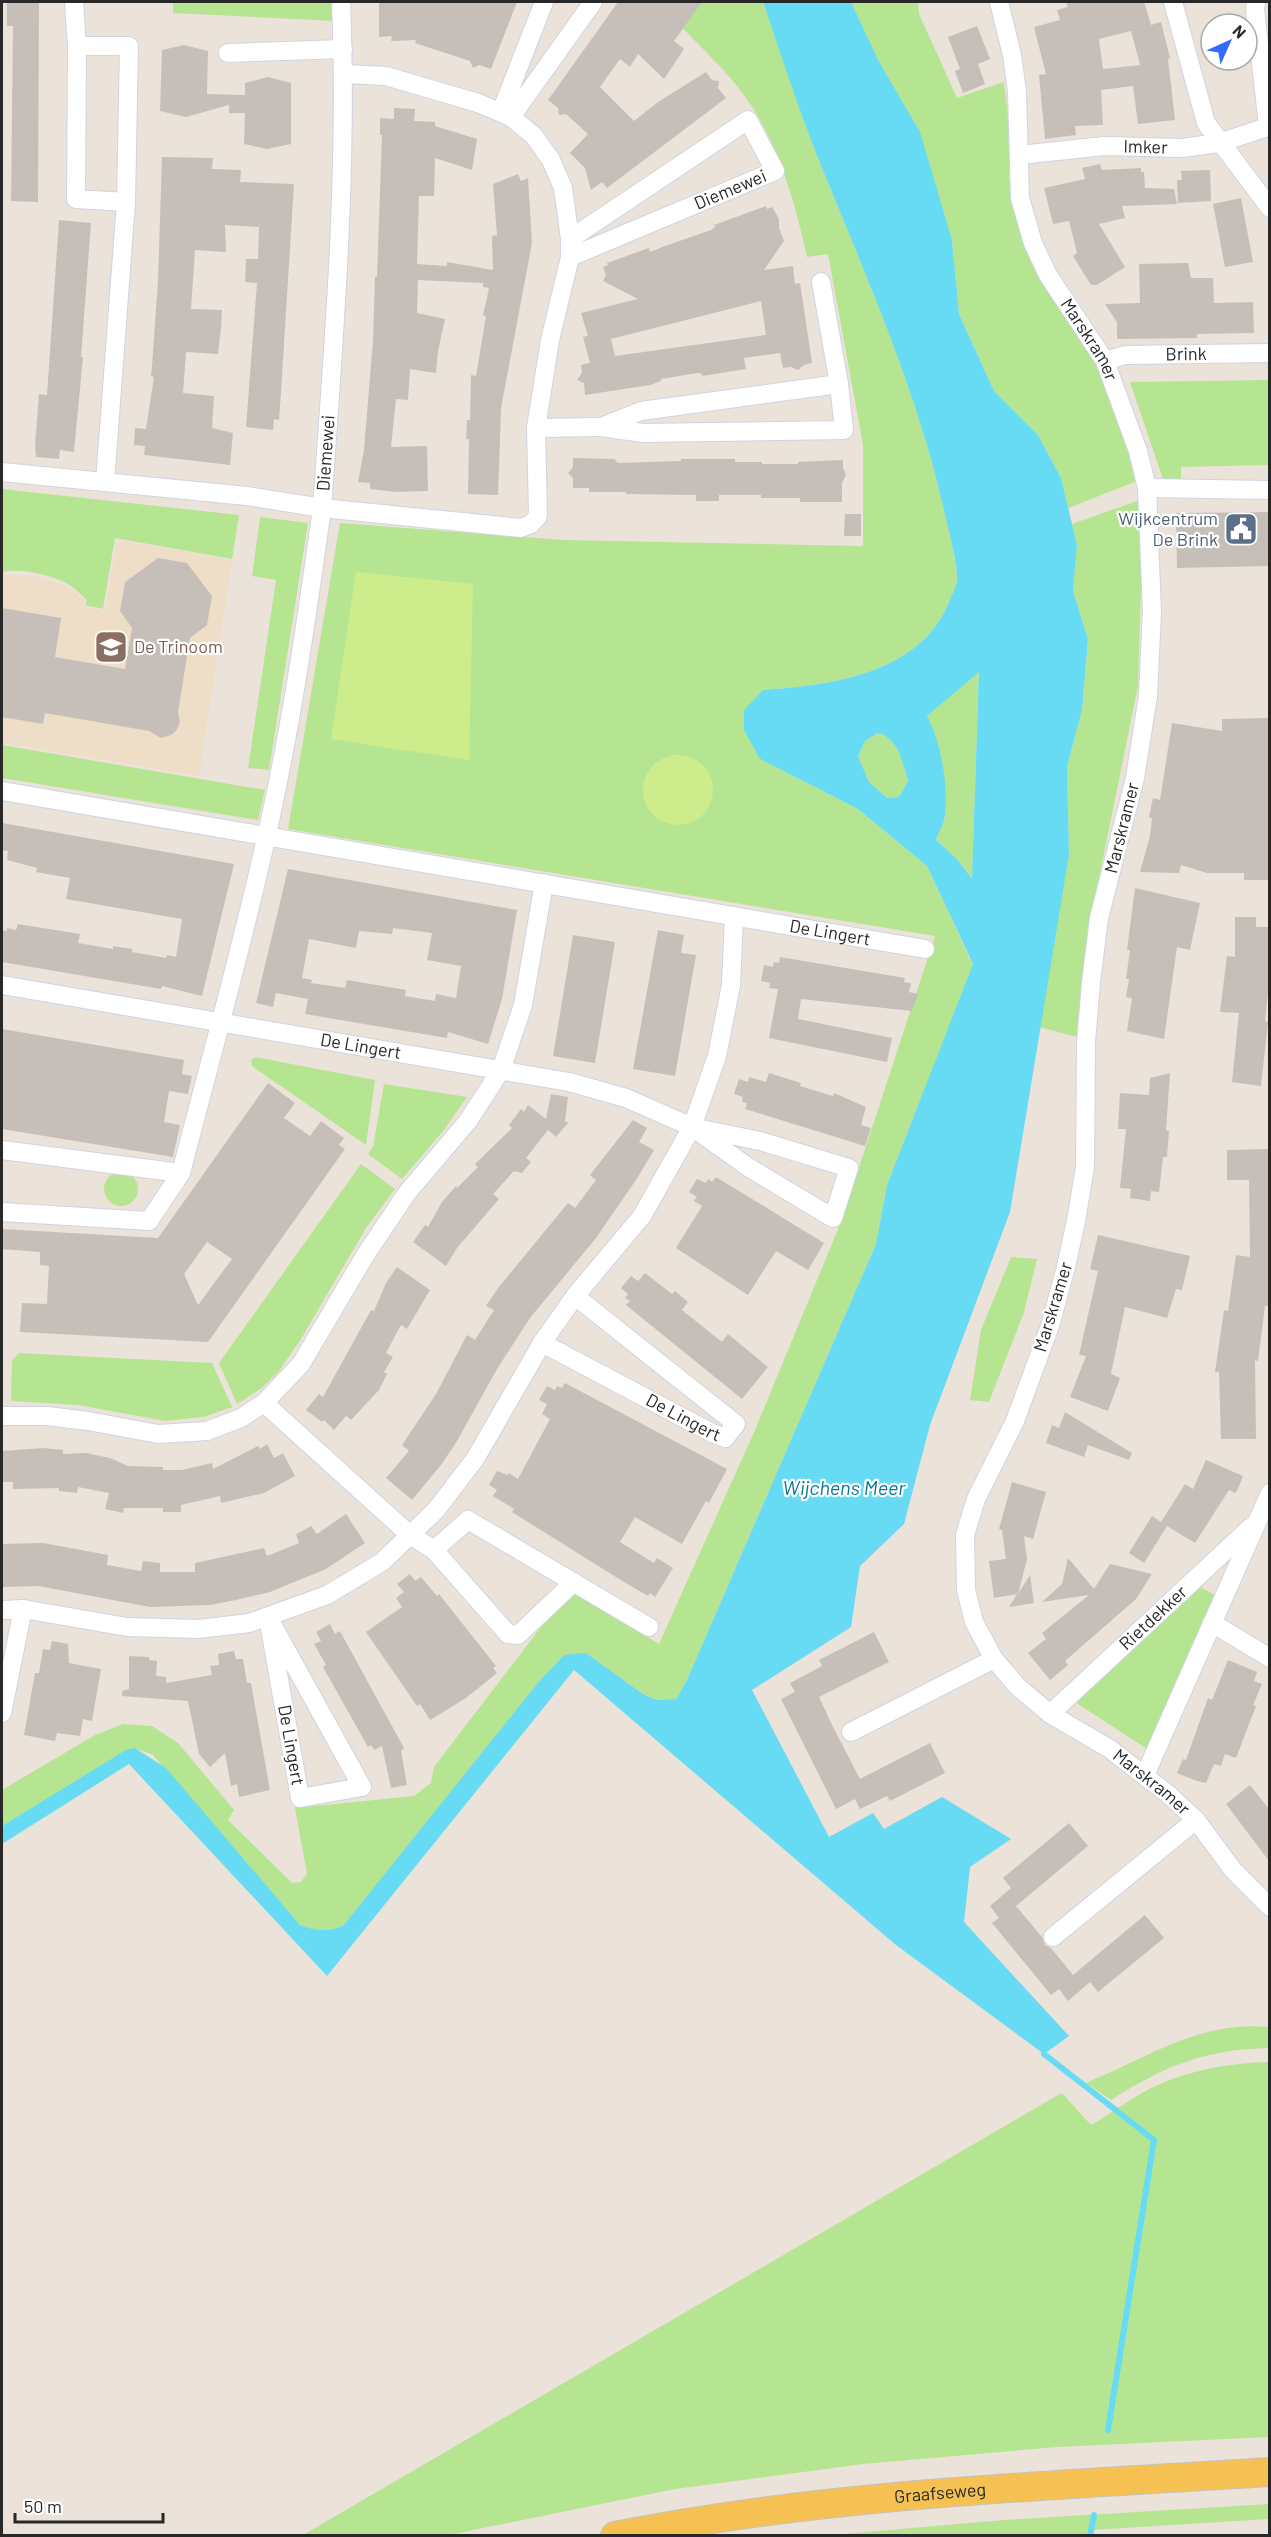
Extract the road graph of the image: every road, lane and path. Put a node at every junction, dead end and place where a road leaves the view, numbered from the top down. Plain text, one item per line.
1 (74, 2) edge
2 (341, 2) edge
3 (544, 2) edge
4 (593, 2) edge
5 (999, 2) edge
6 (1173, 2) edge
7 (1256, 2) edge
8 (77, 46) junction
9 (343, 49) junction
10 (228, 53) dead end
11 (344, 74) junction
12 (506, 115) junction
13 (1269, 126) edge
14 (1219, 143) junction
15 (1020, 155) junction
16 (126, 202) junction
17 (1269, 208) edge
18 (570, 239) junction
19 (570, 257) junction
20 (821, 282) dead end
21 (1269, 352) edge
22 (1105, 361) junction
23 (839, 384) junction
24 (601, 427) junction
25 (536, 428) junction
26 (2, 472) edge
27 (105, 482) junction
28 (1147, 488) junction
29 (1269, 490) edge
30 (322, 508) junction
31 (2, 791) edge
32 (267, 836) junction
33 (544, 883) junction
34 (734, 916) junction
35 (925, 949) dead end
36 (2, 985) edge
37 (220, 1023) junction
38 (501, 1070) junction
39 (692, 1127) junction
40 (2, 1150) edge
41 (181, 1173) junction
42 (2, 1212) edge
43 (575, 1296) junction
44 (542, 1343) junction
45 (264, 1403) junction
46 (2, 1416) edge
47 (1269, 1493) edge
48 (1257, 1521) junction
49 (410, 1535) junction
50 (435, 1550) junction
51 (1208, 1569) junction
52 (573, 1582) junction
53 (1230, 1583) junction
54 (23, 1609) junction
55 (2, 1610) edge
56 (268, 1617) junction
57 (1212, 1623) junction
58 (649, 1627) dead end
59 (1269, 1658) edge
60 (994, 1659) junction
61 (2, 1713) edge
62 (1050, 1714) junction
63 (851, 1732) dead end
64 (1145, 1775) junction
65 (1196, 1820) junction
66 (1269, 1907) edge
67 (1053, 1937) dead end
68 (1269, 2472) edge
69 (615, 2535) edge

1 - 8 street
2 - 9 street, Diemewei
3 - 12 street
4 - 12 street
5 - 15 street, Marskramer
6 - 14 street
7 - 13 street
8 - 16 street
8 - 16 street
9 - 10 street
9 - 11 street, Diemewei
11 - 12 street, Diemewei
11 - 30 street, Diemewei
12 - 18 street, Diemewei
13 - 14 street, Imker
14 - 15 street, Imker
14 - 17 street
15 - 22 street, Marskramer
16 - 27 street
18 - 19 street, Diemewei
18 - 19 street, Diemewei
19 - 25 street, Diemewei
20 - 23 street
21 - 22 street, Brink
22 - 28 street, Marskramer
23 - 24 street
23 - 24 street
24 - 25 street
25 - 30 street, Diemewei
26 - 27 street, Diemewei
27 - 30 street, Diemewei
28 - 29 street
28 - 60 street, Marskramer
30 - 32 street, Diemewei
31 - 32 street, De Lingert
32 - 33 street, De Lingert
32 - 37 street
33 - 34 street, De Lingert
33 - 38 street
34 - 35 street, De Lingert
34 - 39 street
36 - 37 street, De Lingert
37 - 38 street, De Lingert
37 - 41 street
38 - 39 street, De Lingert
38 - 45 street
39 - 39 street, De Lingert
39 - 43 street
40 - 41 street
41 - 42 street
43 - 44 street
43 - 44 street, De Lingert
44 - 49 street
45 - 46 street
45 - 49 street
47 - 48 street, Rietdekker
48 - 51 street, Rietdekker
48 - 53 street, Rietdekker
49 - 50 street
49 - 56 street
50 - 52 street
50 - 52 street
51 - 53 street
51 - 62 street, Rietdekker
52 - 58 street
53 - 57 street, Rietdekker
54 - 55 street
54 - 56 street
54 - 61 street
56 - 56 street, De Lingert
57 - 59 street
57 - 64 street, Rietdekker
60 - 62 street, Marskramer
60 - 63 street
62 - 64 street, Marskramer
64 - 65 street, Marskramer
65 - 66 street, Marskramer
65 - 67 street, Marskramer
68 - 69 main road, Graafseweg

